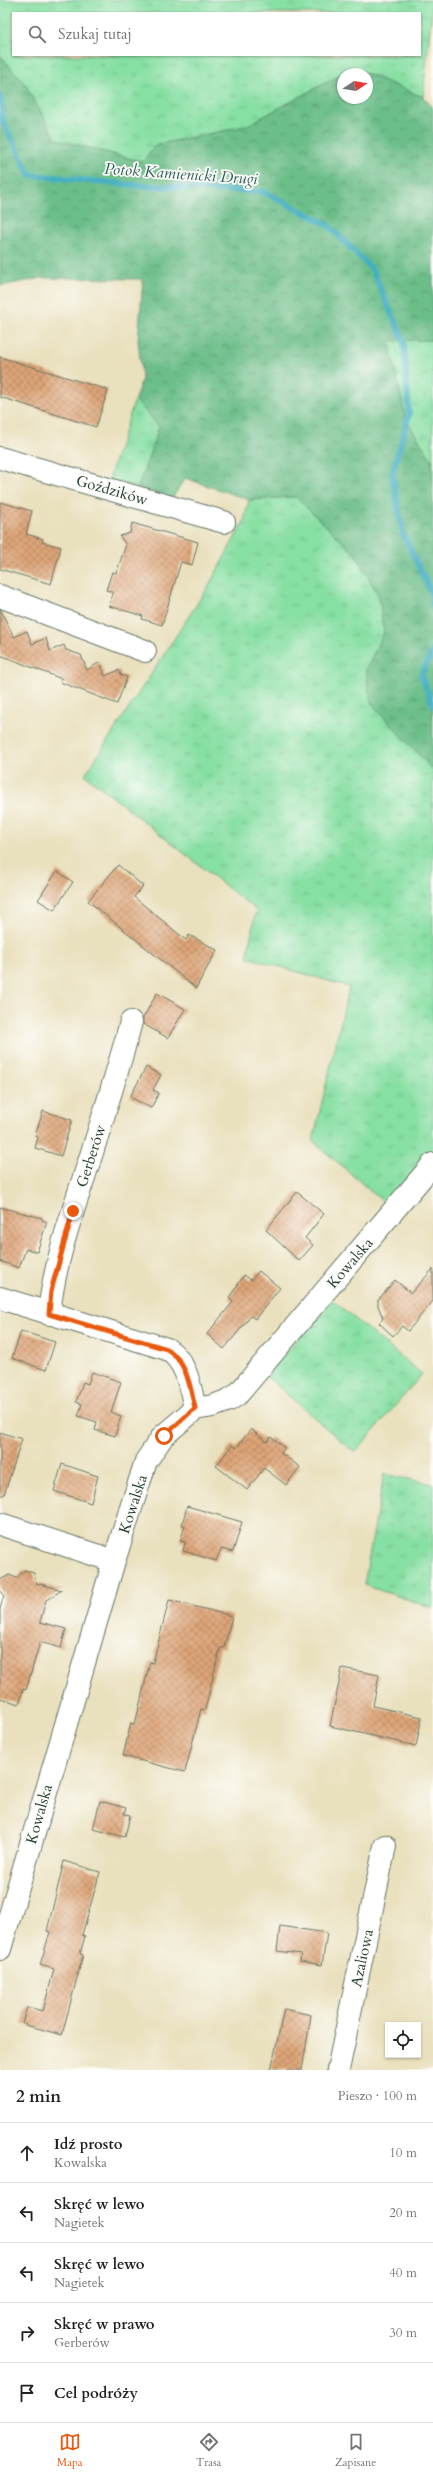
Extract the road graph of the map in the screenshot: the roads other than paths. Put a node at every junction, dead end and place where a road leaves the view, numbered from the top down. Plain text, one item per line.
1 (0, 458) edge
2 (224, 522) dead end
3 (0, 596) edge
4 (145, 651) dead end
5 (131, 1022) dead end
6 (433, 1164) edge
7 (0, 1298) edge
8 (49, 1314) junction
9 (195, 1408) junction
10 (0, 1524) edge
11 (114, 1561) junction
12 (385, 1846) dead end
13 (0, 1949) edge
14 (338, 2070) edge

1 - 2 street, Goździków
3 - 4 street
5 - 8 street, Gerberów
6 - 9 street, Kowalska
7 - 8 street
8 - 9 street
9 - 11 street, Kowalska
10 - 11 street
11 - 13 street, Kowalska
12 - 14 street, Azaliowa

